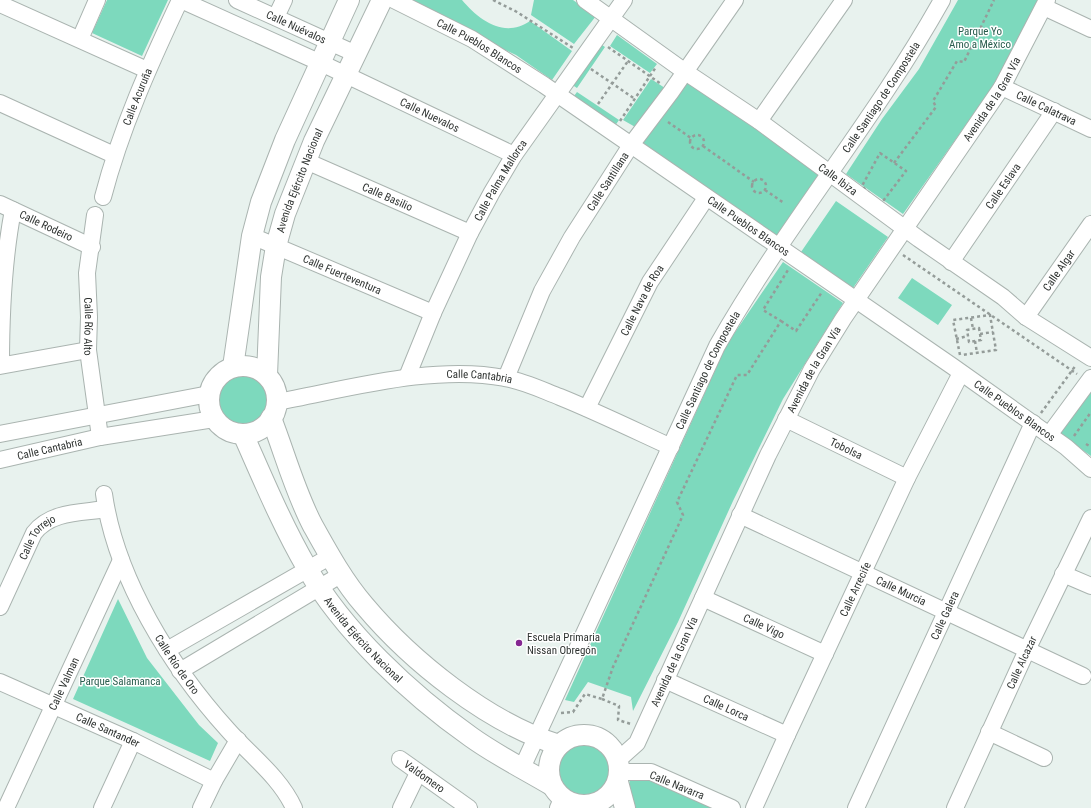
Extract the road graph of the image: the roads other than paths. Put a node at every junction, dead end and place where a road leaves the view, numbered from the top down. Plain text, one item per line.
1 (98, 0) edge
2 (181, 0) edge
3 (237, 0) edge
4 (284, 0) edge
5 (350, 0) edge
6 (382, 0) edge
7 (394, 0) edge
8 (585, 0) edge
9 (624, 0) edge
10 (735, 0) edge
11 (844, 0) edge
12 (942, 0) edge
13 (1046, 3) edge
14 (0, 4) edge
15 (276, 17) junction
16 (610, 19) junction
17 (1091, 29) edge
18 (80, 39) junction
19 (330, 42) junction
20 (356, 54) junction
21 (321, 63) junction
22 (148, 70) junction
23 (684, 71) junction
24 (345, 75) junction
25 (1002, 87) junction
26 (558, 94) junction
27 (0, 102) edge
28 (1054, 111) junction
29 (759, 121) junction
30 (1091, 130) edge
31 (631, 145) junction
32 (114, 155) junction
33 (514, 155) junction
34 (306, 161) junction
35 (829, 173) junction
36 (102, 197) dead end
37 (706, 198) junction
38 (6, 207) edge
39 (95, 214) dead end
40 (1091, 224) edge
41 (905, 229) junction
42 (470, 233) junction
43 (252, 236) junction
44 (276, 246) junction
45 (92, 247) junction
46 (779, 247) junction
47 (951, 262) junction
48 (856, 300) junction
49 (433, 313) junction
50 (1026, 317) junction
51 (88, 350) junction
52 (1088, 356) edge
53 (0, 366) edge
54 (233, 366) junction
55 (960, 373) junction
56 (267, 376) junction
57 (407, 378) junction
58 (506, 378) junction
59 (1090, 380) edge
60 (209, 394) junction
61 (587, 408) junction
62 (274, 410) junction
63 (96, 415) junction
64 (214, 419) junction
65 (786, 419) junction
66 (1041, 429) junction
67 (0, 434) edge
68 (243, 434) junction
69 (100, 437) junction
70 (671, 447) junction
71 (0, 460) edge
72 (1091, 469) edge
73 (907, 478) junction
74 (105, 502) joint
75 (740, 515) junction
76 (1091, 518) edge
77 (331, 556) junction
78 (121, 560) junction
79 (307, 568) junction
80 (863, 572) junction
81 (342, 574) junction
82 (1063, 574) junction
83 (319, 586) junction
84 (1091, 586) edge
85 (703, 598) junction
86 (0, 607) edge
87 (946, 611) junction
88 (167, 650) junction
89 (1027, 650) junction
90 (826, 654) junction
91 (180, 671) junction
92 (1083, 676) dead end
93 (665, 680) junction
94 (0, 682) edge
95 (53, 707) junction
96 (989, 732) junction
97 (786, 734) junction
98 (535, 738) junction
99 (238, 740) junction
100 (132, 742) junction
101 (559, 746) junction
102 (1044, 758) dead end
103 (400, 759) dead end
104 (522, 768) junction
105 (619, 771) junction
106 (418, 773) junction
107 (214, 781) junction
108 (569, 803) edge
109 (6, 808) edge
110 (102, 808) edge
111 (201, 808) edge
112 (294, 808) edge
113 (402, 808) edge
114 (469, 808) edge
115 (625, 808) edge
116 (732, 808) edge
117 (754, 808) edge
118 (856, 808) edge
119 (955, 808) edge

1 - 18 street
2 - 21 street
2 - 22 street, Calle Acuruña
3 - 15 street, Calle Nuévalos
4 - 15 street
5 - 19 street
6 - 20 street, Avenida Ejército Nacional
7 - 26 street, Calle Pueblos Blancos
8 - 16 street, Calle Ibiza
9 - 16 street, Calle Palma Mallorca
10 - 23 street, Calle Santillana
11 - 29 street
12 - 35 street, Calle Santiago de Compostela
13 - 17 street
13 - 25 street, Avenida de la Gran Vía
14 - 18 street
15 - 19 street, Calle Nuévalos
16 - 23 street, Calle Ibiza
16 - 26 street, Calle Palma Mallorca
18 - 22 street
19 - 20 street, Calle Nuévalos
19 - 21 street
20 - 24 street, Avenida Ejército Nacional
21 - 24 street
21 - 43 street
22 - 32 street, Calle Acuruña
23 - 29 street, Calle Ibiza
23 - 31 street, Calle Santillana
24 - 33 street, Calle Nuevalos
24 - 34 street, Avenida Ejército Nacional
25 - 28 street, Calle Calatrava
25 - 41 street, Avenida de la Gran Vía
26 - 31 street, Calle Pueblos Blancos
26 - 33 street, Calle Palma Mallorca
27 - 32 street
28 - 30 street, Calle Calatrava
28 - 47 street, Calle Eslava
29 - 35 street, Calle Ibiza
31 - 37 street, Calle Pueblos Blancos
31 - 58 street, Calle Santillana
32 - 36 street, Calle Acuruña
33 - 42 street, Calle Palma Mallorca
34 - 42 street, Calle Basilio
34 - 44 street, Avenida Ejército Nacional
35 - 41 street, Calle Ibiza
35 - 46 street, Calle Santiago de Compostela
37 - 46 street, Calle Pueblos Blancos
37 - 61 street, Calle Nava de Roa
38 - 45 street, Calle Rodeiro
38 - 53 street
39 - 45 street, Calle Río Alto
40 - 50 street, Calle Algar
41 - 47 street, Calle Ibiza
41 - 48 street, Avenida de la Gran Vía
42 - 49 street, Calle Palma Mallorca
43 - 44 street, Calle Fuerteventura
43 - 54 street
44 - 49 street, Calle Fuerteventura
44 - 56 street, Avenida Ejército Nacional
45 - 51 street, Calle Río Alto
46 - 48 street, Calle Pueblos Blancos
46 - 70 street, Calle Santiago de Compostela
47 - 50 street, Calle Ibiza
48 - 55 street, Calle Pueblos Blancos
48 - 65 street, Avenida de la Gran Vía
49 - 57 street, Calle Palma Mallorca
50 - 52 street, Calle Ibiza
51 - 53 street
51 - 63 street, Calle Río Alto
54 - 56 street
54 - 60 street
55 - 66 street, Calle Pueblos Blancos
55 - 73 street, Calle Arrecife
56 - 62 street
57 - 58 street, Calle Cantabria
57 - 62 street, Calle Cantabria
58 - 61 street, Calle Cantabria
59 - 66 street, Calle Galera
60 - 63 street, Calle Cantabria
60 - 64 street
61 - 70 street, Calle Cantabria
62 - 68 street
62 - 77 street, Avenida Ejército Nacional
63 - 67 street, Calle Cantabria
63 - 69 street, Calle Río Alto
64 - 68 street
64 - 69 street, Calle Cantabria
65 - 73 street, Tobolsa
65 - 75 street, Avenida de la Gran Vía
66 - 72 street, Calle Pueblos Blancos
66 - 87 street, Calle Galera
68 - 79 street, Avenida Ejército Nacional
69 - 71 street, Calle Cantabria
70 - 98 street, Calle Santiago de Compostela
73 - 80 street, Calle Arrecife
74 - 78 street, Calle Río de Oro
74 - 86 street, Calle Torrejo
75 - 80 street, Calle Murcia
75 - 85 street, Avenida de la Gran Vía
76 - 82 street, Calle Alcazar
77 - 79 street
77 - 81 street, Avenida Ejército Nacional
78 - 88 street, Calle Río de Oro
78 - 95 street, Calle Valman
79 - 83 street, Avenida Ejército Nacional
79 - 88 street
80 - 87 street, Calle Murcia
80 - 90 street, Calle Arrecife
81 - 83 street
81 - 98 street, Avenida Ejército Nacional
82 - 84 street
82 - 89 street, Calle Alcazar
83 - 91 street
83 - 104 street, Avenida Ejército Nacional
85 - 90 street, Calle Vigo
85 - 93 street, Avenida de la Gran Vía
87 - 89 street, Calle Murcia
87 - 118 street, Calle Galera
88 - 91 street, Calle Río de Oro
89 - 92 street, Calle Murcia
89 - 96 street, Calle Alcazar
90 - 97 street, Calle Arrecife
91 - 99 street, Calle Río de Oro
93 - 97 street, Calle Lorca
93 - 105 street, Avenida de la Gran Vía
94 - 95 street, Calle Santander
95 - 100 street, Calle Santander
95 - 109 street, Calle Valman
96 - 102 street
96 - 119 street, Calle Alcazar
97 - 117 street, Calle Arrecife
98 - 101 street, Avenida Ejército Nacional
98 - 104 street, Calle Santiago de Compostela
99 - 107 street
99 - 112 street, Calle Río de Oro
100 - 107 street, Calle Santander
100 - 110 street
101 - 105 street
101 - 108 street
103 - 106 street, Valdomero
104 - 108 street, Avenida Ejército Nacional
105 - 108 street
105 - 115 street
105 - 116 street, Calle Navarra
106 - 113 street
106 - 114 street, Valdomero
107 - 111 street

